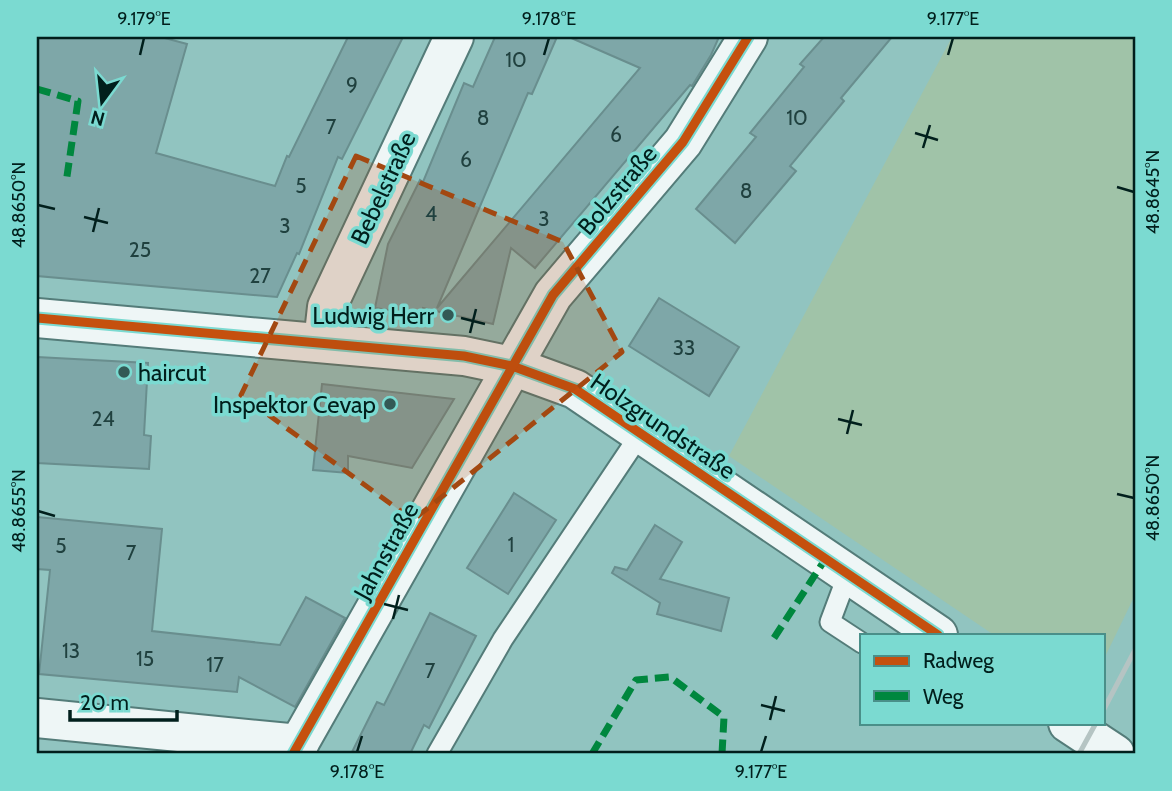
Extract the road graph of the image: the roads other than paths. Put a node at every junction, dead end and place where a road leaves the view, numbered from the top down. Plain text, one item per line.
1 (454, 37) edge
2 (748, 37) edge
3 (37, 318) edge
4 (323, 344) junction
5 (512, 366) junction
6 (641, 433) junction
7 (848, 574) junction
8 (938, 634) edge
9 (860, 642) edge
10 (37, 718) edge
11 (1070, 724) edge
12 (296, 749) edge
13 (437, 754) edge
14 (1115, 754) edge

1 - 4 street, Bebelstraße
2 - 5 street, Bolzstraße
3 - 4 street, Holzgrundstraße
4 - 5 street, Holzgrundstraße
5 - 6 street, Holzgrundstraße
5 - 12 street, Jahnstraße
6 - 7 street, Holzgrundstraße
6 - 13 lane
7 - 8 street, Holzgrundstraße
7 - 9 lane
10 - 12 street
11 - 14 street

